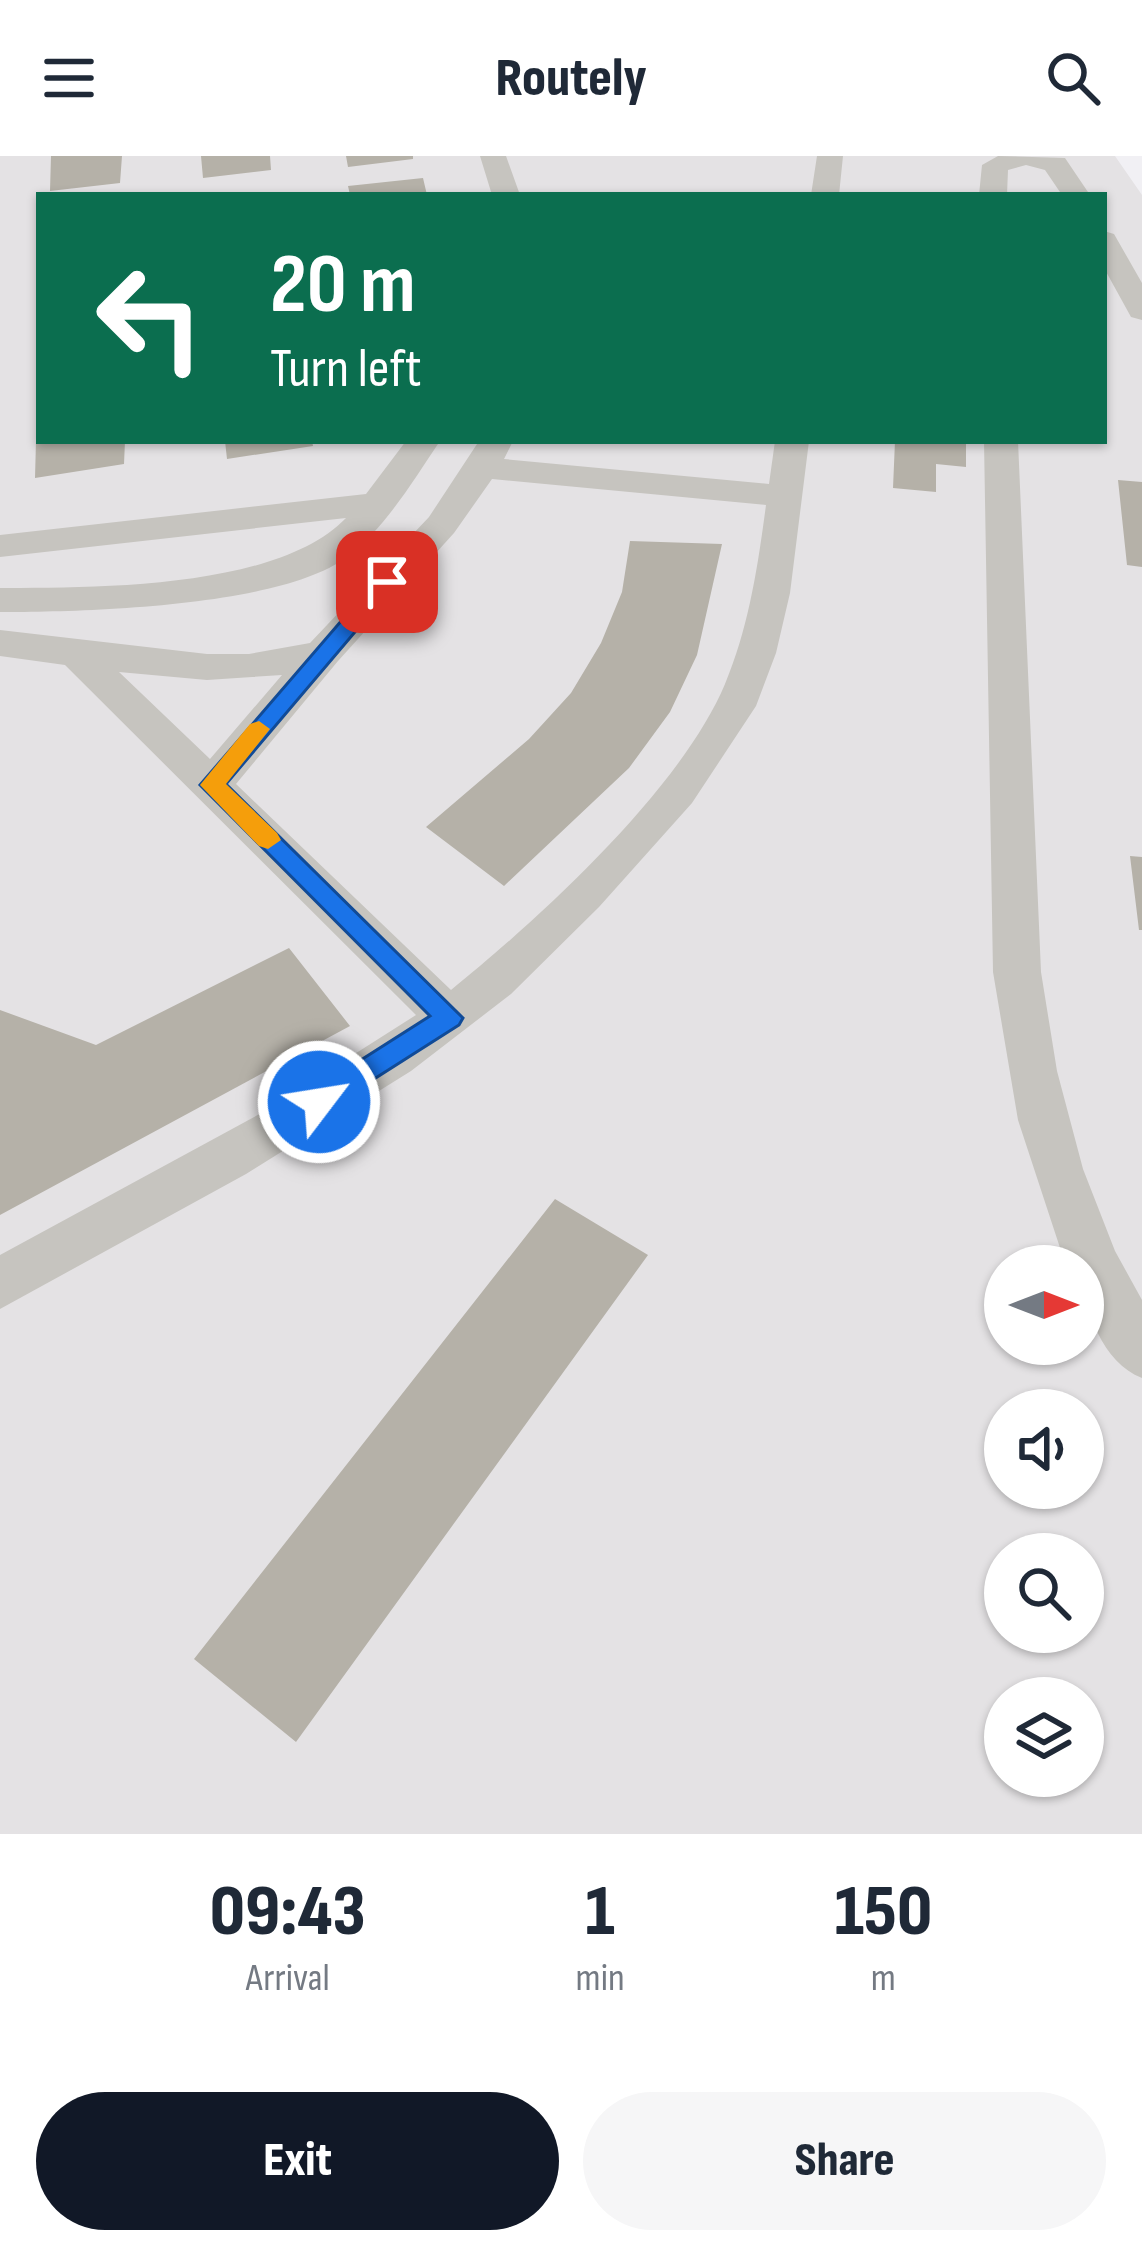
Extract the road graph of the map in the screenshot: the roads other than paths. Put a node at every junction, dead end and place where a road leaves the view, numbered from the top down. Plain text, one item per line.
1 (493, 156) edge
2 (830, 156) edge
3 (505, 192) edge
4 (825, 192) edge
5 (993, 192) edge
6 (1074, 192) edge
7 (1107, 246) edge
8 (1142, 310) edge
9 (421, 444) edge
10 (792, 444) edge
11 (1001, 444) edge
12 (490, 455) edge
13 (785, 496) junction
14 (374, 504) junction
15 (0, 546) edge
16 (0, 600) edge
17 (0, 643) edge
18 (75, 652) junction
19 (324, 652) junction
20 (212, 785) junction
21 (449, 1018) junction
22 (0, 1284) edge
23 (1142, 1351) edge

1 - 3 lane
2 - 4 lane
5 - 6 lane
7 - 8 lane
9 - 14 lane
10 - 13 lane
11 - 23 lane
12 - 13 lane
12 - 19 lane
13 - 21 lane
14 - 15 lane
14 - 16 lane
17 - 18 lane
18 - 19 lane
18 - 20 lane
19 - 20 lane
20 - 21 lane
21 - 22 lane

